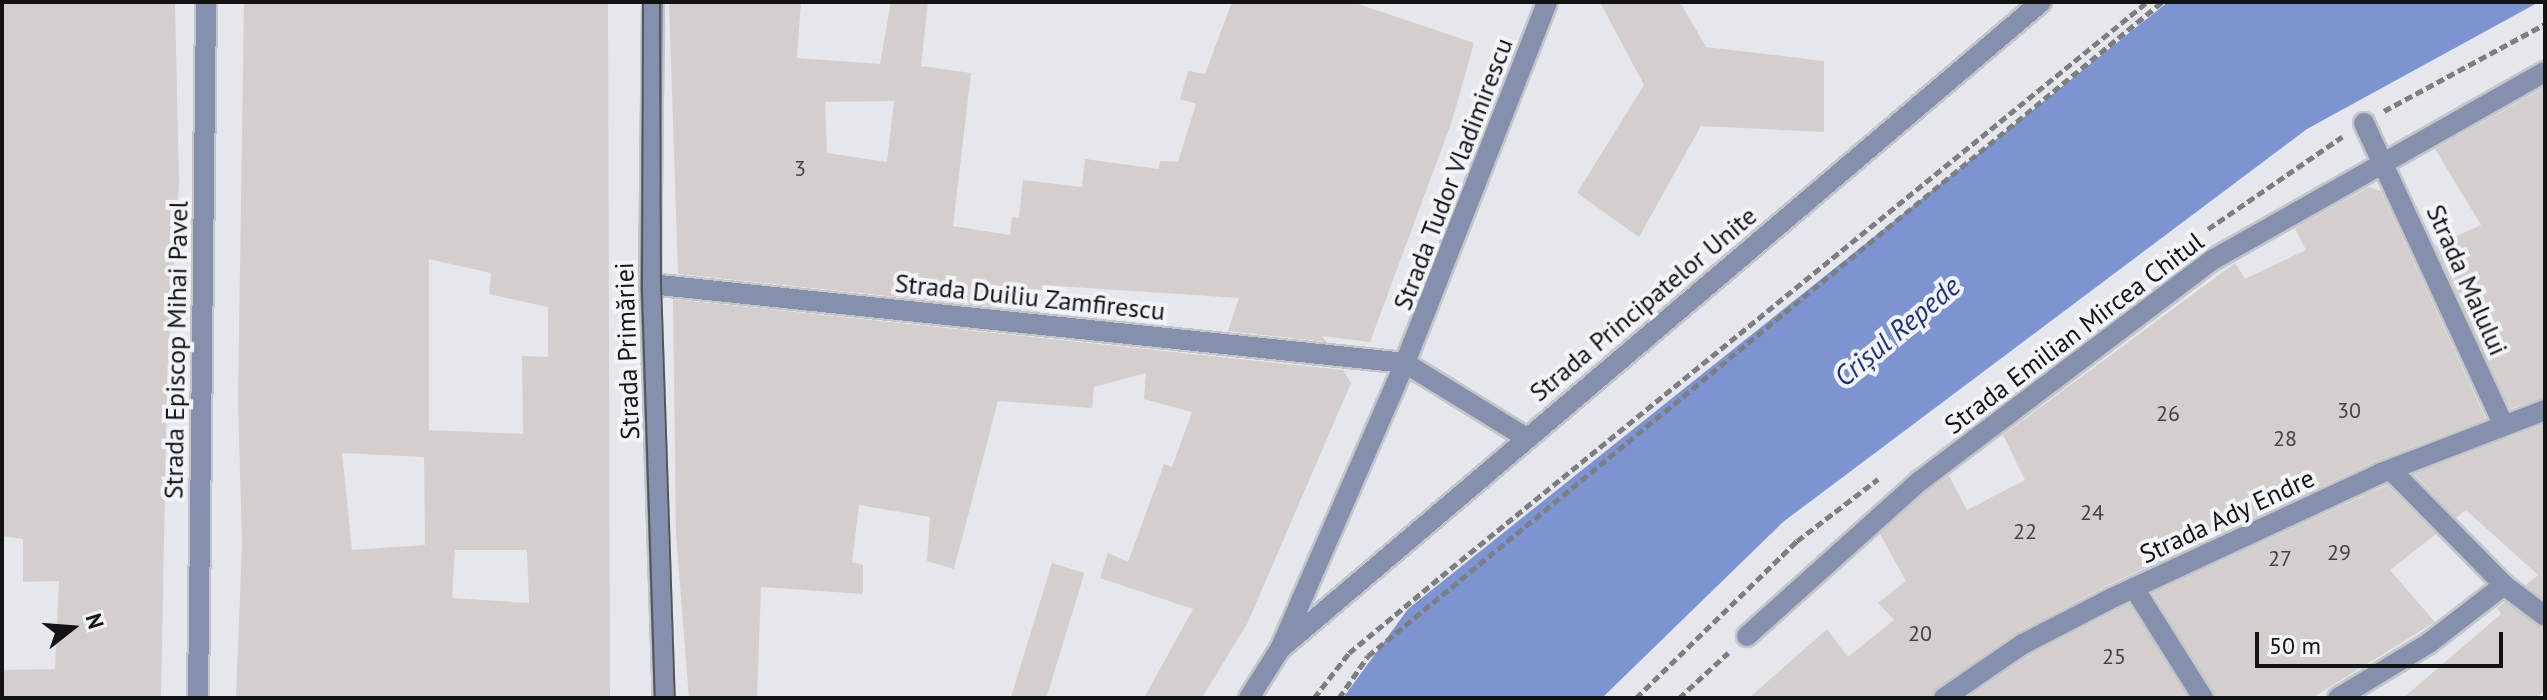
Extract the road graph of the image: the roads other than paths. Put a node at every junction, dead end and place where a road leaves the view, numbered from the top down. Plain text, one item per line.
1 (206, 2) edge
2 (653, 2) edge
3 (1547, 2) edge
4 (2041, 2) edge
5 (2545, 72) edge
6 (2364, 123) dead end
7 (2383, 159) junction
8 (650, 284) junction
9 (1405, 363) junction
10 (2545, 410) edge
11 (2502, 422) junction
12 (1525, 437) junction
13 (2391, 470) junction
14 (2504, 585) junction
15 (2134, 588) junction
16 (2545, 616) edge
17 (1747, 636) road end
18 (1280, 649) junction
19 (198, 698) edge
20 (664, 698) edge
21 (1249, 698) edge
22 (1944, 698) edge
23 (2203, 698) edge
24 (2338, 698) edge

1 - 19 street, Strada Episcop Mihai Pavel
2 - 8 street, Strada Primăriei
3 - 9 street, Strada Tudor Vladimirescu
4 - 12 street, Strada Principatelor Unite
5 - 7 street, Strada Emilian Mircea Chitul
6 - 7 street, Strada Malului
7 - 11 street, Strada Malului
7 - 17 street, Strada Emilian Mircea Chitul
8 - 9 street, Strada Duiliu Zamfirescu
8 - 20 street, Strada Primăriei
9 - 12 street
9 - 18 street, Strada Tudor Vladimirescu
10 - 11 street, Strada Ady Endre
11 - 13 street, Strada Ady Endre
12 - 18 street, Strada Principatelor Unite
13 - 14 street
13 - 15 street, Strada Ady Endre
14 - 16 street
14 - 24 street
15 - 22 street, Strada Ady Endre
15 - 23 street
18 - 21 street, Strada Tudor Vladimirescu

